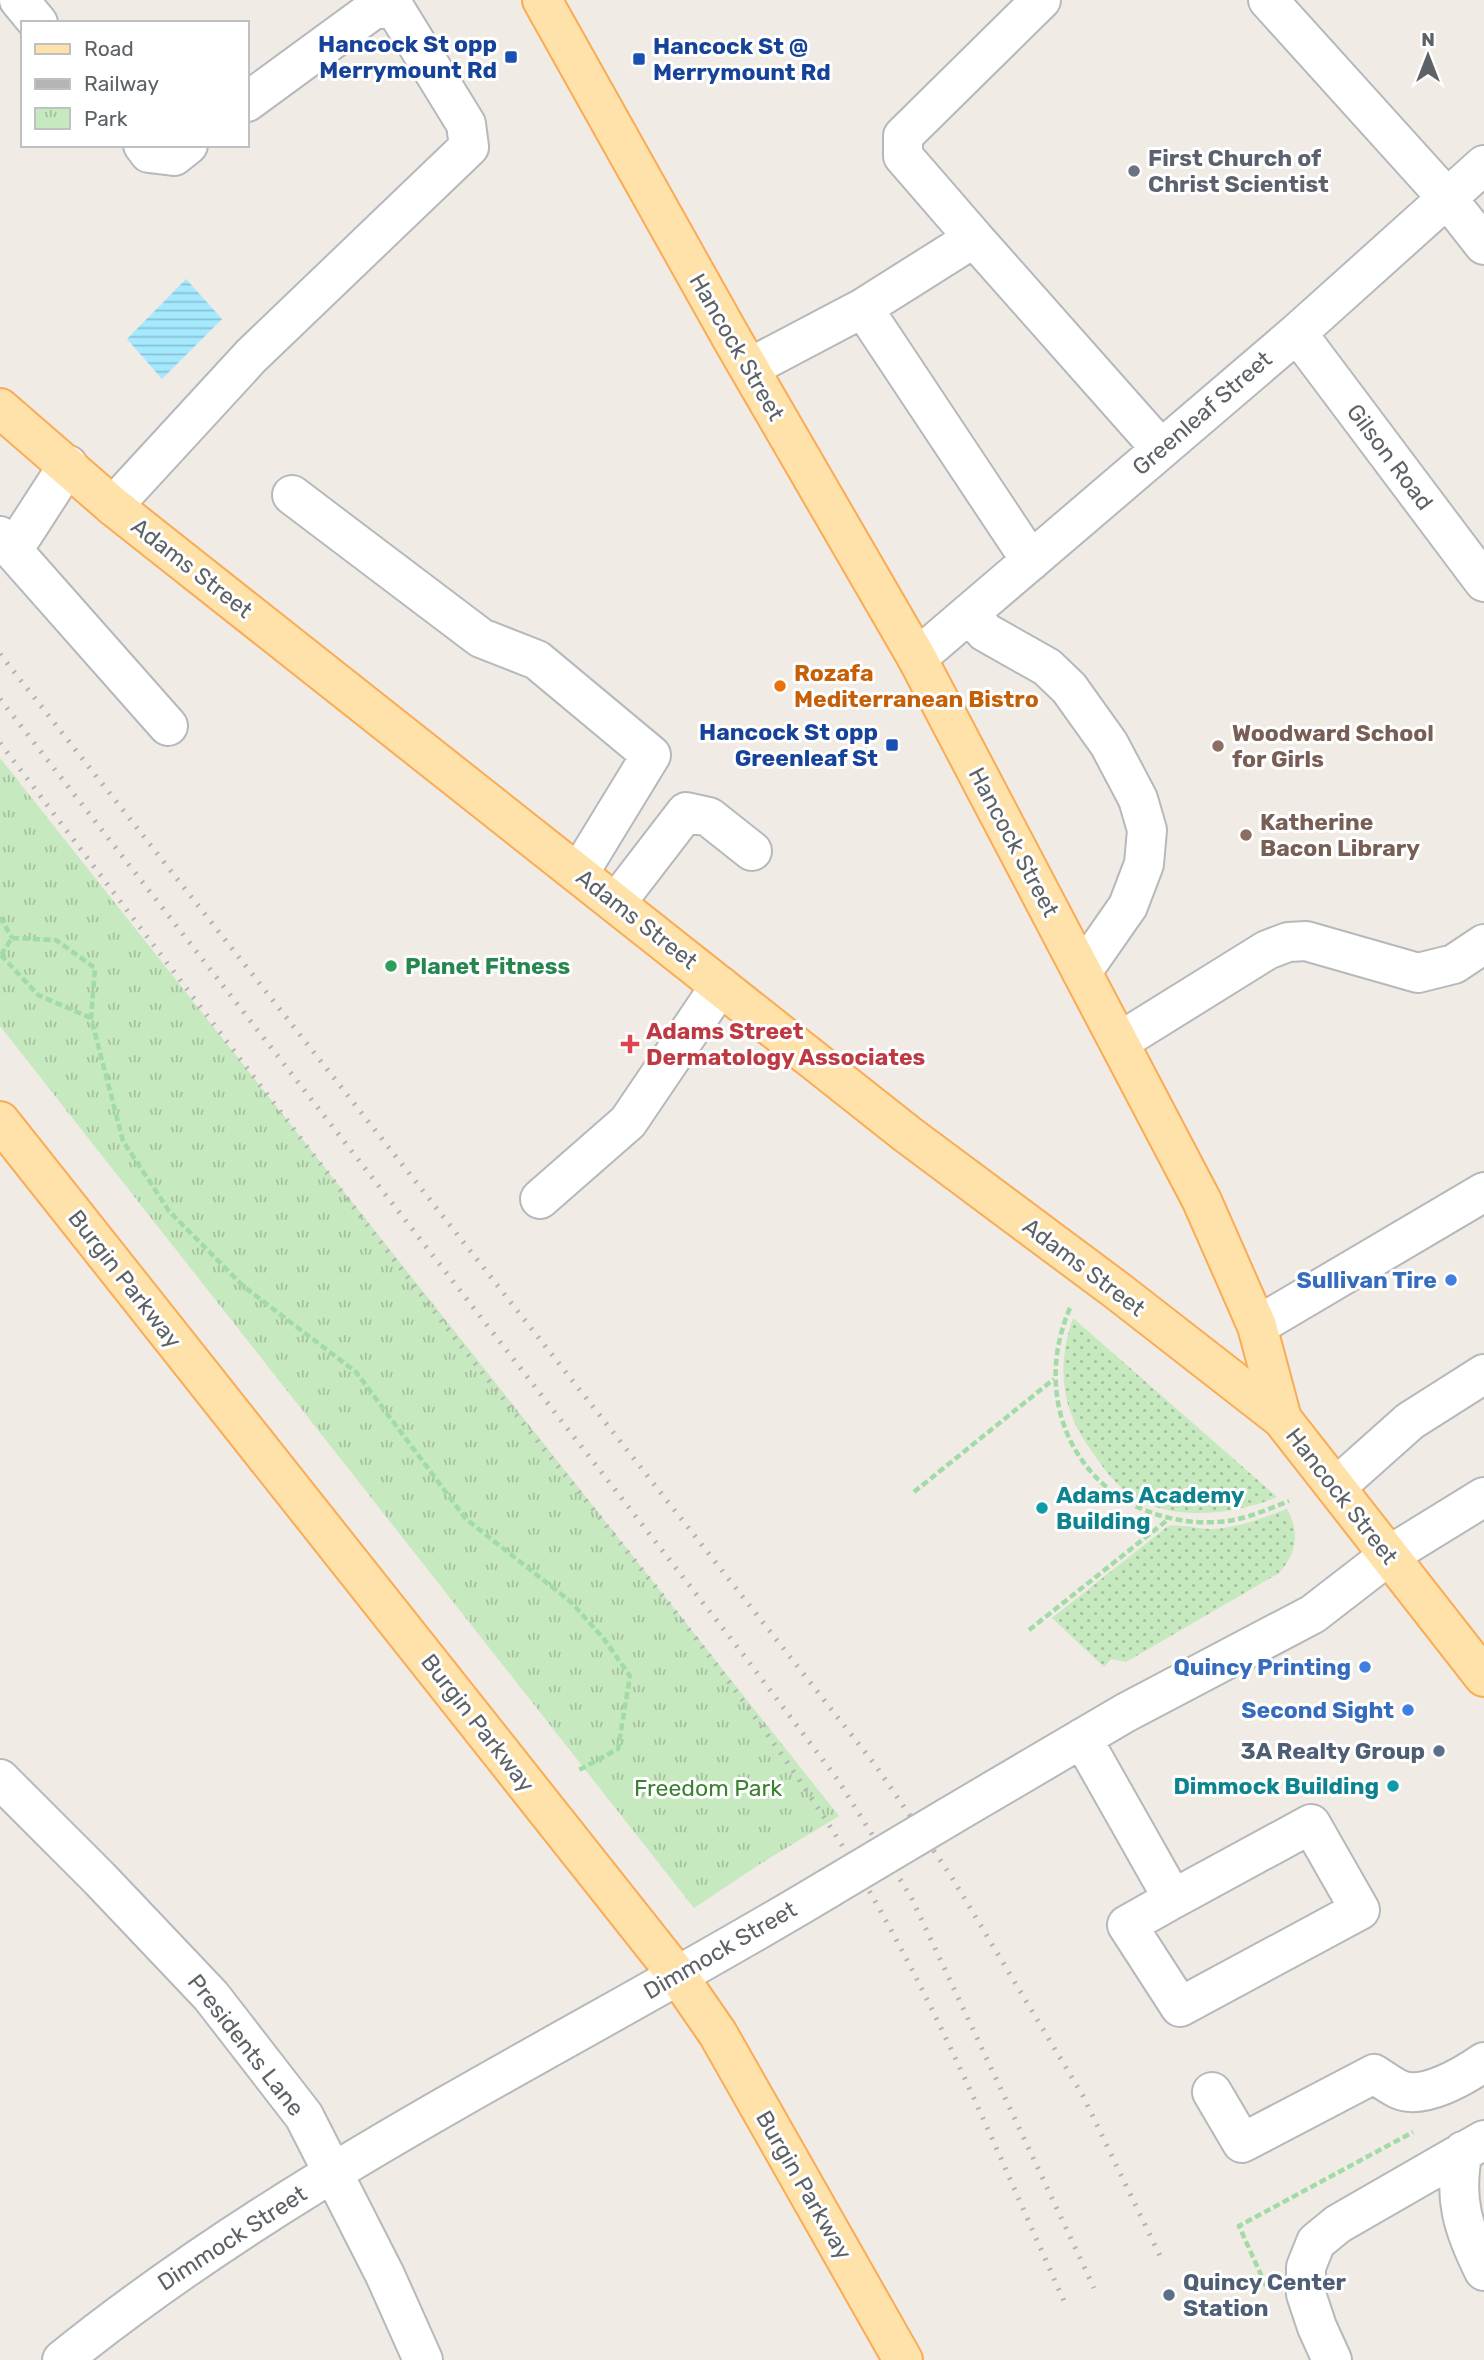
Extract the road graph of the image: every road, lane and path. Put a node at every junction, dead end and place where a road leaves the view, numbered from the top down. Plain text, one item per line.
1 (19, 0) edge
2 (1041, 0) edge
3 (1268, 0) edge
4 (551, 3) edge
5 (36, 21) edge
6 (248, 101) edge
7 (144, 147) edge
8 (185, 147) edge
9 (1484, 164) edge
10 (1447, 198) junction
11 (974, 238) junction
12 (1484, 245) edge
13 (863, 308) junction
14 (1297, 332) junction
15 (749, 368) junction
16 (0, 408) edge
17 (1161, 449) junction
18 (68, 466) junction
19 (292, 495) dead end
20 (113, 506) junction
21 (6, 543) edge
22 (1031, 561) junction
23 (1484, 582) edge
24 (970, 613) junction
25 (917, 659) junction
26 (168, 726) dead end
27 (752, 851) dead end
28 (579, 873) junction
29 (616, 902) junction
30 (0, 917) edge
31 (12, 938) junction
32 (1484, 944) edge
33 (1, 955) edge
34 (1082, 972) junction
35 (720, 986) junction
36 (91, 1018) junction
37 (1119, 1042) junction
38 (0, 1121) edge
39 (1484, 1192) edge
40 (540, 1199) dead end
41 (1070, 1308) dead end
42 (1257, 1326) junction
43 (1484, 1374) edge
44 (1055, 1379) junction
45 (1282, 1419) junction
46 (1336, 1487) junction
47 (914, 1492) dead end
48 (1484, 1497) edge
49 (1289, 1501) dead end
50 (1170, 1518) junction
51 (1388, 1556) junction
52 (1029, 1630) dead end
53 (1484, 1677) edge
54 (1082, 1738) junction
55 (579, 1770) dead end
56 (3, 1789) edge
57 (1173, 1899) junction
58 (678, 1976) junction
59 (1484, 2062) edge
60 (1212, 2092) dead end
61 (1423, 2127) dead end
62 (1473, 2146) edge
63 (333, 2173) junction
64 (1239, 2226) dead end
65 (1484, 2271) edge
66 (62, 2360) edge
67 (423, 2360) edge
68 (903, 2360) edge
69 (1332, 2360) edge

1 - 5 street
2 - 11 street
3 - 10 street
4 - 15 main road, Hancock Street
6 - 20 street
7 - 8 street
9 - 10 street, Greenleaf Street
10 - 12 street
10 - 14 street, Greenleaf Street
11 - 13 street
11 - 17 street
13 - 15 street
13 - 22 street
14 - 17 street, Greenleaf Street
14 - 23 street, Gilson Road
15 - 25 main road, Hancock Street
16 - 18 main road, Adams Street
17 - 22 street, Greenleaf Street
18 - 20 main road, Adams Street
18 - 21 street
19 - 28 street
20 - 28 main road, Adams Street
21 - 26 street
22 - 24 street, Greenleaf Street
24 - 25 street, Greenleaf Street
24 - 34 street
25 - 34 main road, Hancock Street
27 - 29 street
28 - 29 main road, Adams Street
29 - 35 main road, Adams Street
30 - 31 path
31 - 33 path
31 - 36 path
32 - 37 street
33 - 36 path
34 - 37 main road, Hancock Street
35 - 40 street
35 - 45 main road, Adams Street
36 - 55 path
37 - 42 main road, Hancock Street
38 - 58 main road, Burgin Parkway
39 - 42 street
41 - 44 path
42 - 45 main road, Hancock Street
43 - 46 street
44 - 47 path
44 - 50 path
45 - 46 main road, Hancock Street
46 - 51 main road, Hancock Street
48 - 51 street, Dimmock Street
49 - 50 path
50 - 52 path
51 - 53 main road, Hancock Street
51 - 54 street, Dimmock Street
54 - 57 street
54 - 58 street, Dimmock Street, bridge
56 - 63 street, Presidents Lane
57 - 57 street
58 - 63 street, Dimmock Street
58 - 68 main road, Burgin Parkway
59 - 60 street
61 - 64 path
62 - 65 street
62 - 69 street
63 - 66 street, Dimmock Street
63 - 67 street, Presidents Lane

